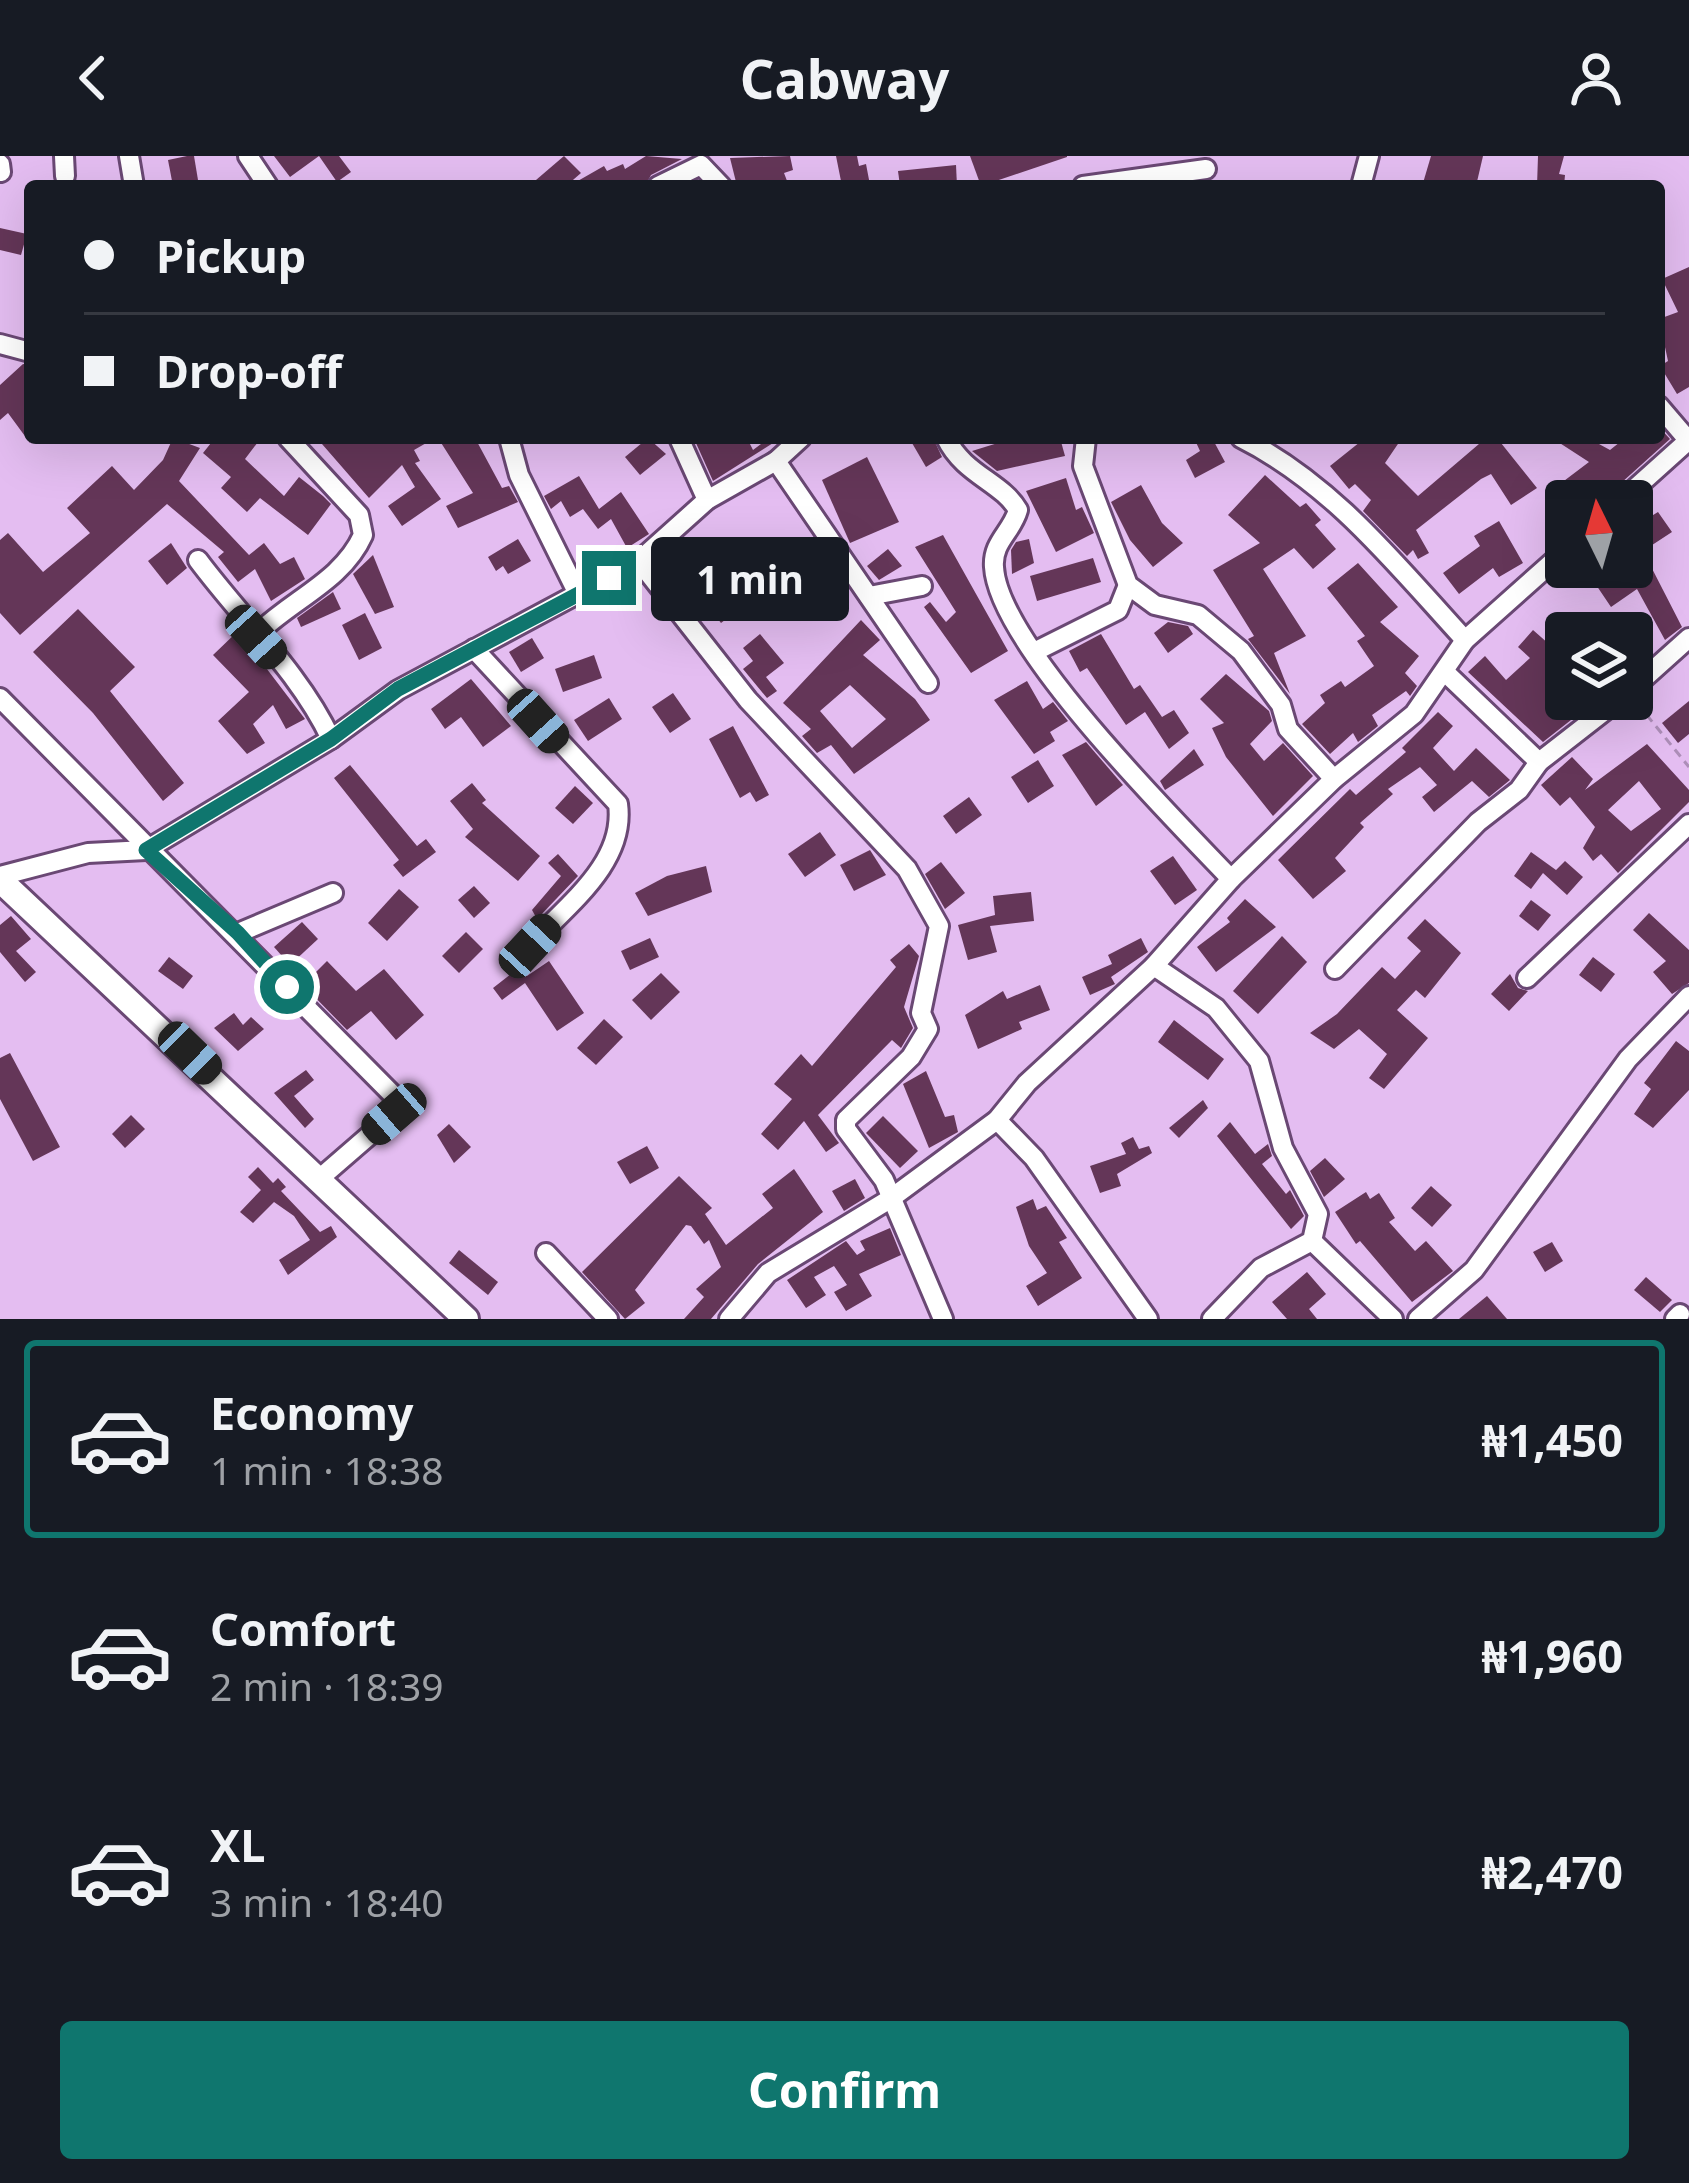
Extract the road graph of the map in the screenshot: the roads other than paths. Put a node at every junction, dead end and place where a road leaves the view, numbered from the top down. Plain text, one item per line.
1 (1205, 169) dead end
2 (670, 180) edge
3 (716, 180) edge
4 (1126, 180) edge
5 (1665, 413) edge
6 (1689, 440) edge
7 (294, 444) edge
8 (511, 444) edge
9 (682, 444) edge
10 (794, 444) edge
11 (951, 444) edge
12 (1085, 444) edge
13 (1253, 444) edge
14 (776, 461) junction
15 (1644, 480) edge
16 (706, 500) junction
17 (198, 560) dead end
18 (639, 561) junction
19 (1545, 569) edge
20 (1128, 585) junction
21 (922, 586) dead end
22 (578, 594) junction
23 (869, 596) junction
24 (256, 637) junction
25 (1689, 638) edge
26 (1465, 640) junction
27 (474, 650) junction
28 (1034, 652) junction
29 (1653, 673) edge
30 (1447, 674) junction
31 (928, 682) dead end
32 (0, 698) edge
33 (1593, 720) edge
34 (331, 739) junction
35 (1539, 762) junction
36 (1334, 779) junction
37 (1689, 824) edge
38 (146, 850) junction
39 (0, 878) edge
40 (1232, 879) junction
41 (333, 892) dead end
42 (238, 933) junction
43 (530, 946) dead end
44 (1154, 966) junction
45 (1335, 969) dead end
46 (1527, 978) dead end
47 (1689, 996) edge
48 (997, 1120) junction
49 (319, 1179) junction
50 (890, 1198) junction
51 (1312, 1241) junction
52 (546, 1253) dead end
53 (466, 1319) edge
54 (608, 1319) edge
55 (729, 1319) edge
56 (943, 1319) edge
57 (1148, 1319) edge
58 (1212, 1319) edge
59 (1393, 1319) edge
60 (1418, 1319) edge

1 - 4 street
2 - 3 street
5 - 6 street
6 - 15 street
7 - 24 street
8 - 22 street
9 - 16 street
10 - 14 street
11 - 28 street
12 - 20 street
13 - 26 street
14 - 16 street
14 - 23 street
16 - 18 street
17 - 24 street
18 - 22 street
18 - 50 street
19 - 26 street
20 - 28 street
20 - 36 street
21 - 23 street
22 - 27 street
23 - 31 street
24 - 34 street
25 - 29 street
26 - 30 street
27 - 34 street
27 - 43 street
28 - 40 street
30 - 35 street
30 - 36 street
32 - 38 street
33 - 35 street
34 - 38 street
35 - 45 street
36 - 40 street
37 - 46 street
38 - 39 street
38 - 42 street
39 - 49 main road
40 - 44 street
41 - 42 street
42 - 49 street
44 - 48 street
44 - 51 street
47 - 60 street
48 - 50 street
48 - 57 street
49 - 53 main road
50 - 55 street
50 - 56 street
51 - 58 street
51 - 59 street
52 - 54 street

